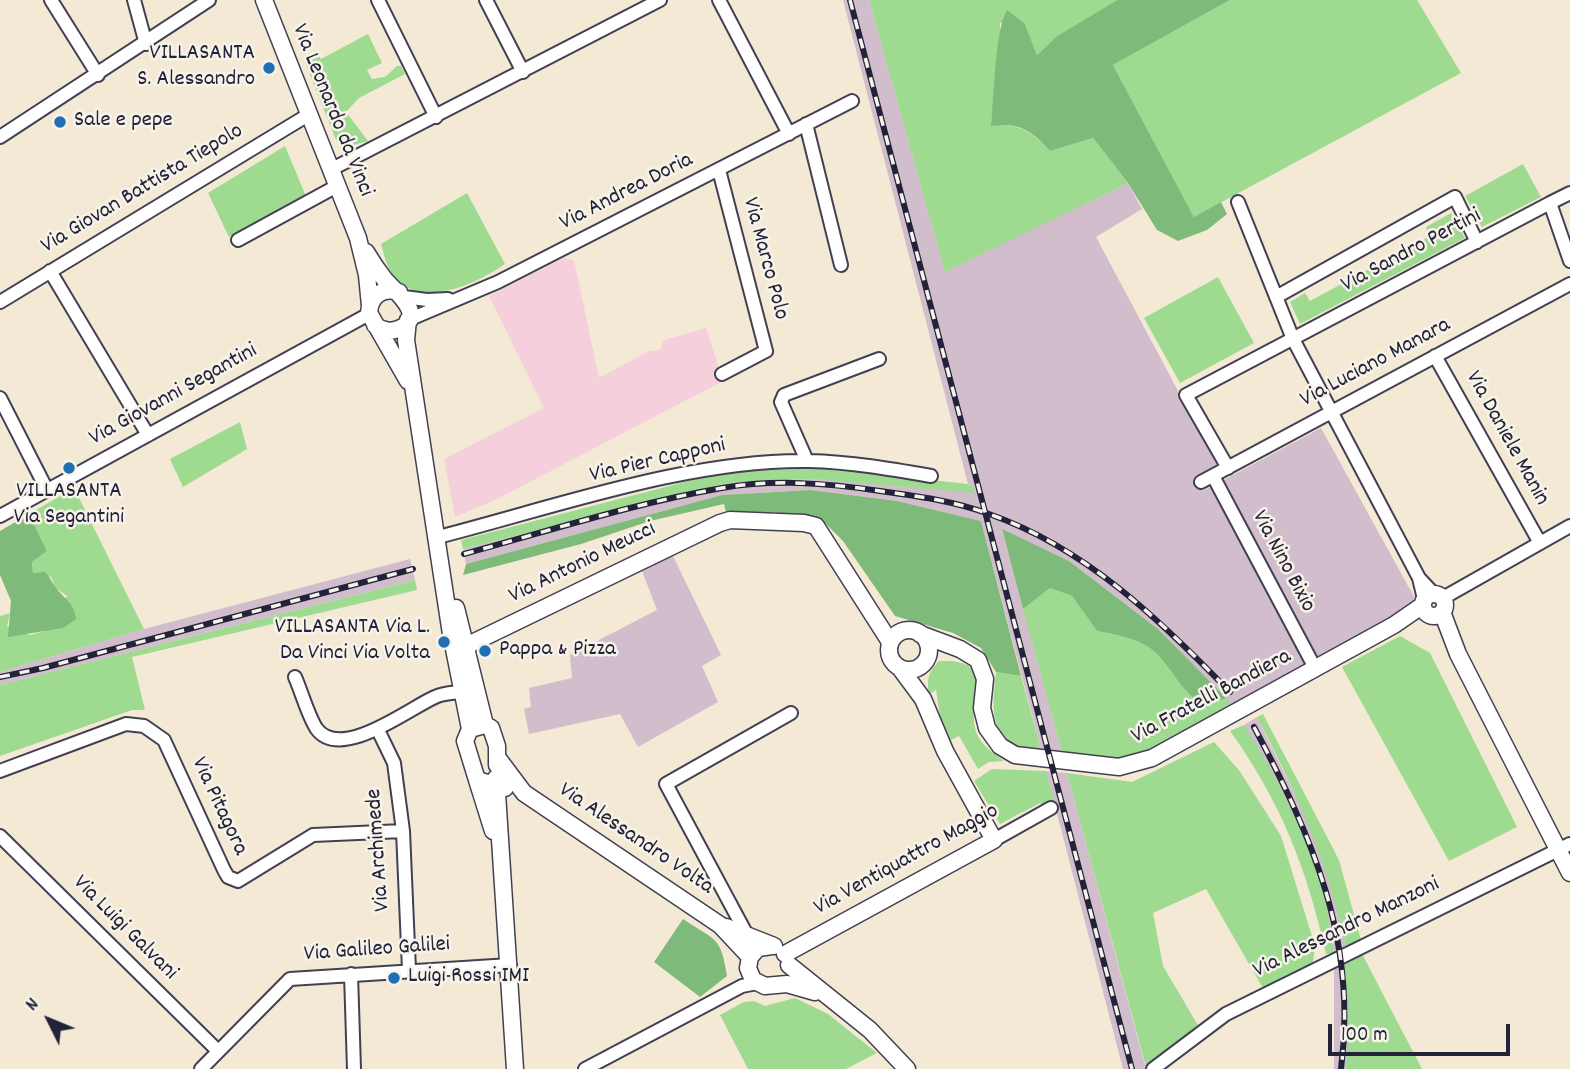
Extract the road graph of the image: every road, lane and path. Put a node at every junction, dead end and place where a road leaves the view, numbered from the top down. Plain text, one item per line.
1 (51, 0) edge
2 (135, 0) edge
3 (218, 0) edge
4 (264, 0) edge
5 (378, 0) edge
6 (486, 0) edge
7 (660, 0) edge
8 (719, 0) edge
9 (206, 4) edge
10 (146, 44) junction
11 (523, 72) junction
12 (98, 75) junction
13 (852, 101) dead end
14 (308, 115) junction
15 (436, 117) junction
16 (806, 124) junction
17 (789, 134) junction
18 (0, 137) edge
19 (330, 170) junction
20 (719, 170) junction
21 (337, 186) junction
22 (1570, 193) edge
23 (1238, 202) dead end
24 (1550, 203) junction
25 (358, 238) junction
26 (238, 240) dead end
27 (1477, 242) junction
28 (1570, 261) edge
29 (841, 265) dead end
30 (50, 271) junction
31 (1570, 284) edge
32 (402, 295) junction
33 (466, 296) junction
34 (1276, 297) junction
35 (0, 302) edge
36 (371, 315) junction
37 (408, 320) junction
38 (1293, 339) junction
39 (1436, 356) junction
40 (879, 359) dead end
41 (722, 374) dead end
42 (0, 398) edge
43 (1333, 411) junction
44 (419, 417) junction
45 (148, 435) junction
46 (807, 461) junction
47 (1228, 468) junction
48 (931, 476) dead end
49 (1207, 479) joint
50 (47, 490) junction
51 (0, 516) edge
52 (1570, 526) edge
53 (439, 541) junction
54 (1540, 543) junction
55 (1432, 606) junction
56 (920, 634) junction
57 (890, 642) junction
58 (466, 646) junction
59 (950, 646) junction
60 (924, 663) junction
61 (900, 668) junction
62 (1315, 668) junction
63 (295, 677) dead end
64 (469, 691) junction
65 (922, 699) junction
66 (790, 713) dead end
67 (478, 727) junction
68 (378, 730) junction
69 (497, 757) junction
70 (0, 771) edge
71 (490, 782) junction
72 (524, 793) junction
73 (1051, 808) dead end
74 (403, 831) junction
75 (0, 836) edge
76 (994, 840) junction
77 (1564, 846) edge
78 (501, 856) junction
79 (1570, 873) edge
80 (731, 900) junction
81 (718, 924) junction
82 (747, 935) junction
83 (782, 955) junction
84 (750, 957) junction
85 (510, 965) junction
86 (409, 970) junction
87 (351, 974) junction
88 (757, 983) junction
89 (779, 983) junction
90 (824, 995) junction
91 (218, 1051) junction
92 (201, 1069) edge
93 (354, 1069) edge
94 (515, 1069) edge
95 (584, 1069) edge
96 (907, 1069) edge
97 (1153, 1069) edge

1 - 12 street
2 - 10 street
3 - 9 street
4 - 14 street, Via Leonardo da Vinci
5 - 15 street
6 - 11 street
7 - 11 street
8 - 17 street
9 - 10 street
10 - 12 street
11 - 15 street
12 - 18 street
13 - 16 street, Via Andrea Doria
14 - 19 street, Via Leonardo da Vinci
14 - 30 street, Via Giovan Battista Tiepolo
15 - 19 street
16 - 17 street, Via Andrea Doria
16 - 29 street
17 - 20 street, Via Andrea Doria
19 - 21 street, Via Leonardo da Vinci
20 - 33 street, Via Andrea Doria
20 - 41 street, Via Marco Polo
21 - 25 street, Via Leonardo da Vinci
21 - 26 street
22 - 24 street, Via Sandro Pertini
23 - 34 street
24 - 27 street, Via Sandro Pertini
24 - 28 street
25 - 32 street, Via Leonardo da Vinci
25 - 36 street, Via Leonardo da Vinci
27 - 34 street
27 - 38 street, Via Sandro Pertini
30 - 35 street, Via Giovan Battista Tiepolo
30 - 45 street
31 - 39 street, Via Luciano Manara
32 - 33 street, Via Andrea Doria
32 - 36 street
32 - 37 street
33 - 37 street, Via Andrea Doria
34 - 38 street
36 - 37 street
36 - 44 street, Via Leonardo da Vinci
36 - 45 street, Via Giovanni Segantini
37 - 44 street, Via Leonardo da Vinci
38 - 43 street
38 - 47 street, Via Sandro Pertini
39 - 43 street, Via Luciano Manara
39 - 54 street, Via Daniele Manin
40 - 46 street
42 - 50 street
43 - 47 street, Via Luciano Manara
43 - 55 street
44 - 53 street, Via Leonardo da Vinci
45 - 50 street, Via Giovanni Segantini
46 - 48 street, Via Pier Capponi
46 - 53 street, Via Pier Capponi
47 - 49 street, Via Luciano Manara
49 - 62 street, Via Nino Bixio
50 - 51 street, Via Giovanni Segantini
52 - 54 street, Via Fratelli Bandiera
53 - 58 street, Via Leonardo da Vinci
53 - 64 street, Via Leonardo da Vinci
54 - 55 street, Via Fratelli Bandiera
55 - 62 street, Via Fratelli Bandiera
55 - 77 street
56 - 57 street
56 - 59 street, Via Fratelli Bandiera
56 - 60 street
57 - 58 street, Via Antonio Meucci
57 - 61 street
58 - 64 street, Via Leonardo da Vinci
59 - 60 street
59 - 62 street, Via Fratelli Bandiera
60 - 61 street
60 - 65 street
61 - 65 street
63 - 68 street
64 - 67 street, Via Leonardo da Vinci
64 - 68 street
65 - 76 street
66 - 80 street
67 - 69 street
67 - 71 street
68 - 74 street, Via Archimede
69 - 71 street
69 - 72 street, Via Alessandro Volta
70 - 74 street, Via Pitagora
71 - 72 street, Via Alessandro Volta
71 - 78 street
71 - 78 street
72 - 81 street, Via Alessandro Volta
73 - 76 street, Via Ventiquattro Maggio
74 - 86 street, Via Archimede
75 - 91 street, Via Luigi Galvani
76 - 83 street, Via Ventiquattro Maggio
77 - 79 street
77 - 97 street, Via Alessandro Manzoni
78 - 85 street
80 - 81 street
80 - 82 street
81 - 82 street, Via Alessandro Volta
81 - 84 street, Via Alessandro Volta
82 - 83 street, Via Alessandro Volta
83 - 84 street
83 - 89 street
83 - 90 street, Via Alessandro Volta
84 - 88 street, Via Alessandro Volta
85 - 86 street, Via Galileo Galilei
85 - 94 street
86 - 87 street, Via Galileo Galilei
87 - 91 street, Via Galileo Galilei
87 - 93 street
88 - 89 street, Via Alessandro Volta
88 - 95 street
89 - 90 street, Via Alessandro Volta
90 - 96 street, Via Alessandro Volta
91 - 92 street, Via Galileo Galilei

